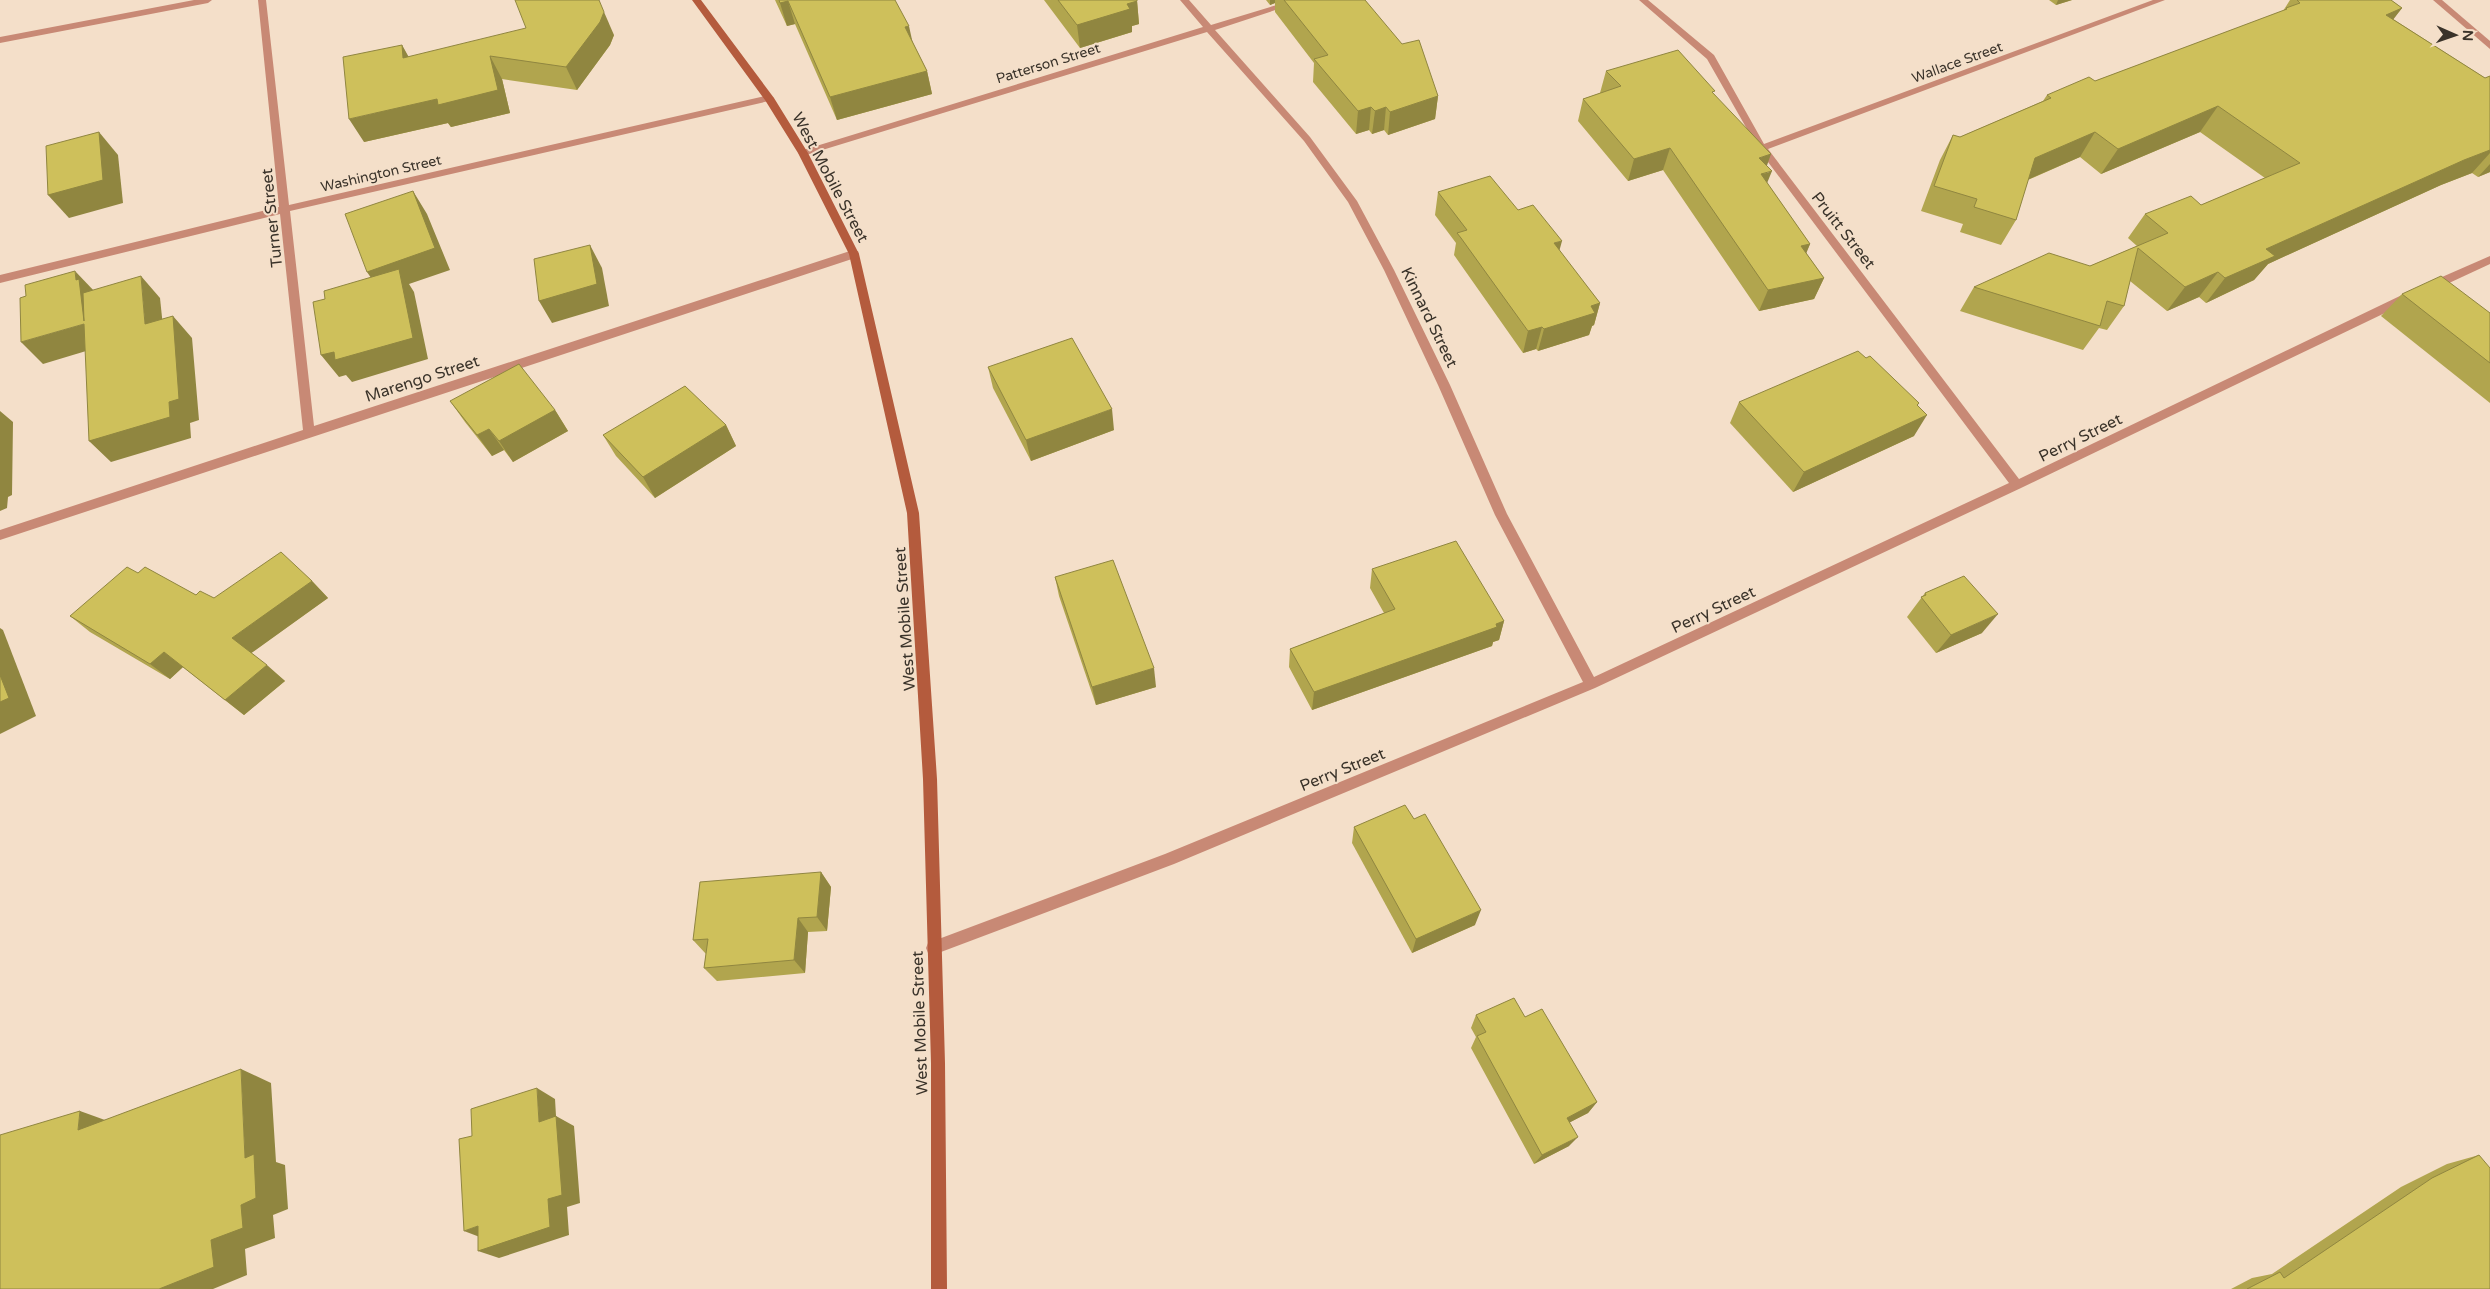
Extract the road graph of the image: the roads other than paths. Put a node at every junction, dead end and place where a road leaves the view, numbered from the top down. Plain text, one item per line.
1 (208, 0) edge
2 (262, 0) edge
3 (696, 0) edge
4 (1184, 0) edge
5 (1302, 0) edge
6 (1643, 0) edge
7 (2161, 0) edge
8 (2437, 0) edge
9 (1210, 28) junction
10 (0, 40) edge
11 (2490, 46) edge
12 (769, 98) junction
13 (1762, 148) junction
14 (803, 153) junction
15 (285, 209) junction
16 (854, 254) junction
17 (2490, 260) edge
18 (0, 279) edge
19 (309, 433) junction
20 (2017, 485) junction
21 (0, 535) edge
22 (1591, 684) junction
23 (933, 948) junction
24 (939, 1289) edge

1 - 10 street
2 - 15 street, Turner Street
3 - 12 street, West Mobile Street
4 - 9 street, Kinnard Street
5 - 9 street, Patterson Street
6 - 13 street, Pruitt Street
7 - 13 street, Wallace Street
8 - 11 street
9 - 14 street, Patterson Street
9 - 22 street, Kinnard Street
12 - 14 street, West Mobile Street
12 - 15 street, Washington Street
13 - 20 street, Pruitt Street
14 - 16 street, West Mobile Street
15 - 18 street, Washington Street
15 - 19 street, Turner Street
16 - 19 street, Marengo Street
16 - 23 street, West Mobile Street
17 - 20 street, Perry Street
19 - 21 street, Marengo Street
20 - 22 street, Perry Street
22 - 23 street, Perry Street
23 - 24 street, West Mobile Street

